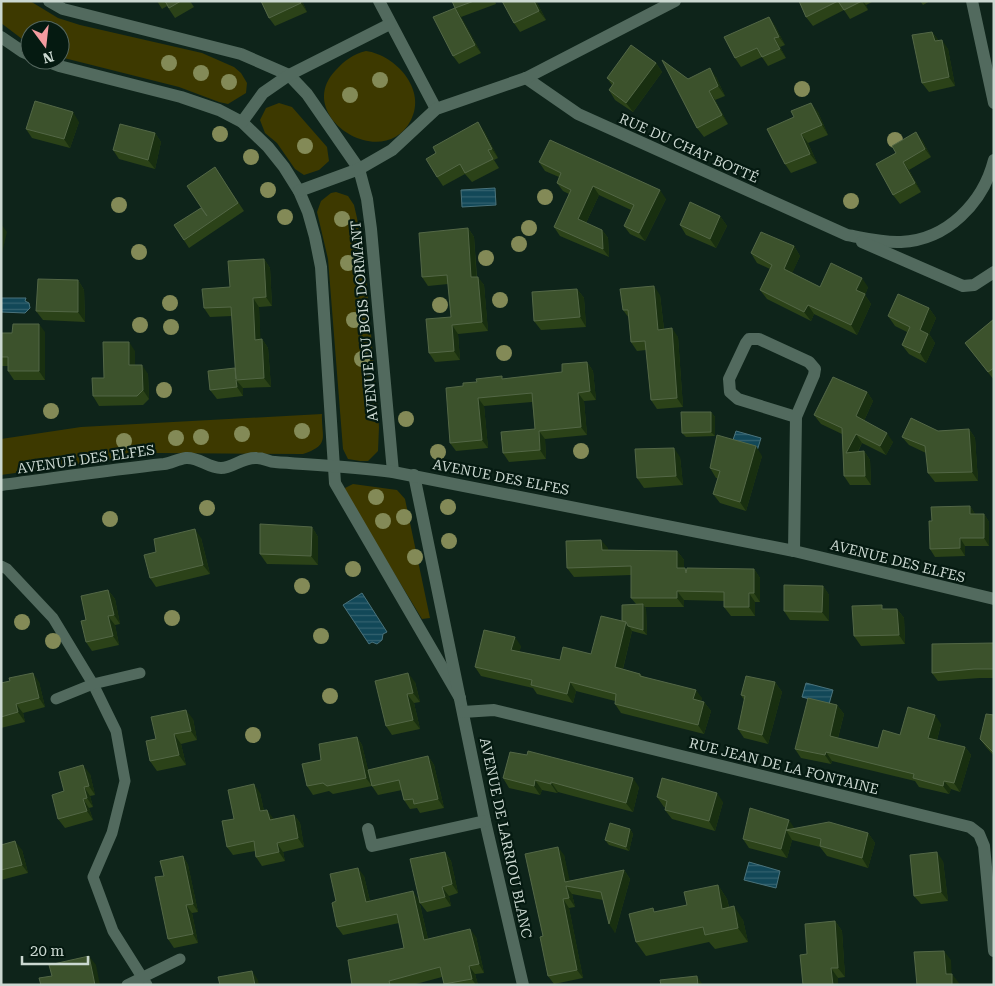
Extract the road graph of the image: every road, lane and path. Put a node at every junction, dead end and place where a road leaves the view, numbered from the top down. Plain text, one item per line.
1 (49, 1) edge
2 (379, 1) edge
3 (675, 1) edge
4 (972, 1) edge
5 (390, 24) junction
6 (1, 37) edge
7 (20, 50) edge
8 (70, 69) edge
9 (289, 75) junction
10 (526, 78) junction
11 (994, 103) edge
12 (436, 109) junction
13 (242, 122) junction
14 (994, 160) edge
15 (359, 169) junction
16 (299, 190) junction
17 (847, 235) junction
18 (994, 272) edge
19 (796, 417) junction
20 (333, 465) junction
21 (393, 472) junction
22 (414, 475) junction
23 (1, 485) edge
24 (794, 551) junction
25 (1, 566) edge
26 (994, 599) edge
27 (140, 673) dead end
28 (93, 684) junction
29 (460, 698) junction
30 (56, 699) dead end
31 (463, 712) junction
32 (485, 821) junction
33 (368, 829) dead end
34 (994, 951) edge
35 (180, 959) dead end
36 (144, 981) edge
37 (127, 985) edge
38 (523, 985) edge

1 - 9 street, AVENUE DU BOIS DORMANT
2 - 5 street
3 - 10 street
4 - 11 street
5 - 9 street
5 - 12 street
6 - 7 street
8 - 13 street
9 - 13 street
9 - 15 street, AVENUE DU BOIS DORMANT
10 - 12 street
10 - 17 street, RUE DU CHAT BOTTÉ
12 - 15 street
13 - 16 street
14 - 17 street, RUE DU CHAT BOTTÉ
15 - 16 street
15 - 21 street, AVENUE DU BOIS DORMANT
16 - 20 street
17 - 18 street, RUE DU CHAT BOTTÉ
19 - 19 street
19 - 24 street
20 - 21 street, AVENUE DES ELFES
20 - 23 street, AVENUE DES ELFES
20 - 29 street, AVENUE DE LARRIOU BLANC
21 - 22 street, AVENUE DES ELFES
22 - 24 street, AVENUE DES ELFES
22 - 29 street, AVENUE DE LARRIOU BLANC
24 - 26 street, AVENUE DES ELFES
25 - 28 lane
27 - 28 lane
28 - 30 lane
28 - 36 lane
29 - 31 street, AVENUE DE LARRIOU BLANC
31 - 32 street, AVENUE DE LARRIOU BLANC
31 - 34 street, RUE JEAN DE LA FONTAINE
32 - 33 street
32 - 38 street, AVENUE DE LARRIOU BLANC
35 - 36 lane
36 - 37 lane

